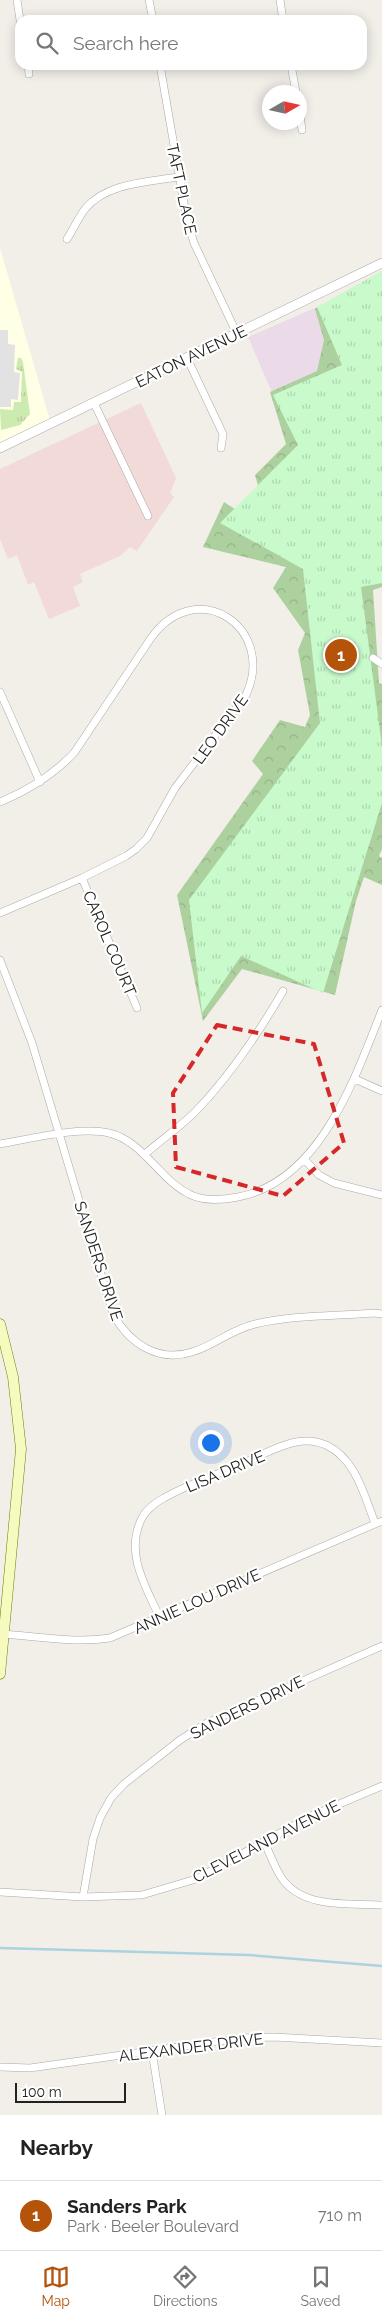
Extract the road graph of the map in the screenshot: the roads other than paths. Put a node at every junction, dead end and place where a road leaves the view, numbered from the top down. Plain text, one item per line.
1 (17, 0) edge
2 (149, 0) edge
3 (280, 0) edge
4 (19, 15) edge
5 (151, 15) edge
6 (282, 15) edge
7 (29, 70) edge
8 (161, 70) edge
9 (292, 70) edge
10 (29, 74) dead end
11 (295, 85) edge
12 (178, 177) junction
13 (67, 239) dead end
14 (382, 264) edge
15 (237, 334) junction
16 (187, 358) junction
17 (94, 403) junction
18 (0, 448) edge
19 (221, 448) dead end
20 (148, 516) dead end
21 (373, 658) dead end
22 (382, 664) edge
23 (0, 692) edge
24 (40, 782) junction
25 (0, 802) edge
26 (82, 878) junction
27 (0, 913) edge
28 (0, 960) edge
29 (284, 991) dead end
30 (137, 1008) dead end
31 (382, 1010) edge
32 (355, 1079) junction
33 (382, 1091) edge
34 (58, 1134) junction
35 (0, 1144) edge
36 (145, 1154) junction
37 (304, 1160) junction
38 (382, 1195) edge
39 (382, 1314) edge
40 (0, 1324) edge
41 (378, 1522) edge
42 (160, 1618) junction
43 (4, 1634) junction
44 (382, 1646) edge
45 (0, 1674) edge
46 (382, 1786) edge
47 (264, 1841) junction
48 (0, 1892) edge
49 (83, 1897) junction
50 (382, 1904) edge
51 (382, 2043) edge
52 (152, 2051) junction
53 (0, 2067) edge
54 (162, 2115) edge

1 - 4 street
2 - 5 street
3 - 6 street
7 - 10 street
8 - 12 street, TAFT PLACE
9 - 11 street
12 - 13 street
12 - 15 street, TAFT PLACE
14 - 15 street, EATON AVENUE
15 - 16 street, EATON AVENUE
16 - 17 street, EATON AVENUE
16 - 19 street
17 - 18 street, EATON AVENUE
17 - 20 street
21 - 22 street
23 - 24 street
24 - 25 street, LEO DRIVE
24 - 26 street, LEO DRIVE
26 - 27 street, LEO DRIVE
26 - 30 street, CAROL COURT
28 - 34 street, SANDERS DRIVE
29 - 36 street
31 - 32 street
32 - 33 street
32 - 37 street
34 - 35 street
34 - 36 street
34 - 39 street, SANDERS DRIVE
36 - 37 street
37 - 38 street
40 - 43 main road
41 - 42 street, ANNIE LOU DRIVE
41 - 42 street, LISA DRIVE
42 - 43 street, ANNIE LOU DRIVE
43 - 45 main road
44 - 49 street, SANDERS DRIVE
46 - 47 street, CLEVELAND AVENUE
47 - 49 street, CLEVELAND AVENUE
47 - 50 street
48 - 49 street, CLEVELAND AVENUE
51 - 52 street, ALEXANDER DRIVE
52 - 53 street, ALEXANDER DRIVE
52 - 54 street

